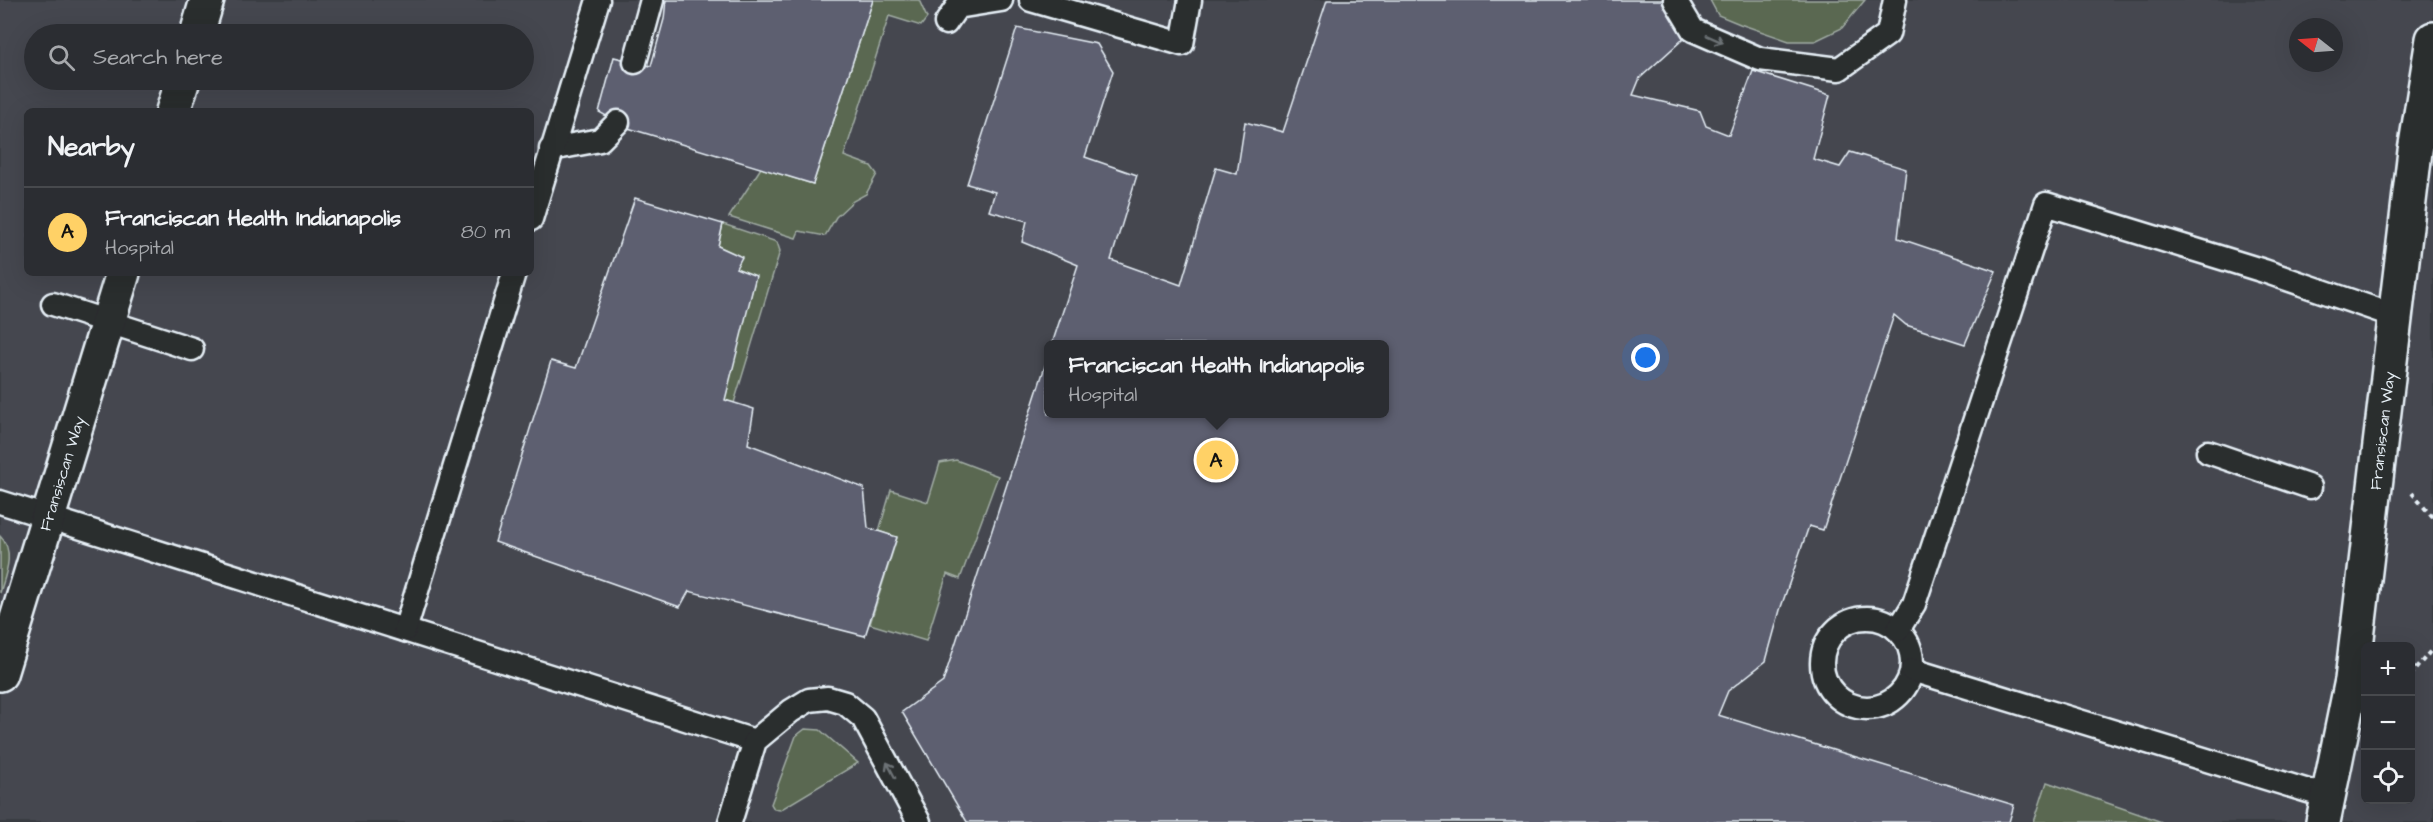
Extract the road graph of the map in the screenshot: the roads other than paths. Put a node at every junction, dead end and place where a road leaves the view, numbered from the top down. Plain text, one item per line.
1 (207, 0) edge
2 (598, 0) edge
3 (1001, 0) edge
4 (1031, 0) edge
5 (1190, 0) edge
6 (1675, 0) edge
7 (1895, 0) edge
8 (647, 1) edge
9 (946, 23) dead end
10 (199, 24) edge
11 (2433, 39) edge
12 (634, 62) dead end
13 (180, 90) edge
14 (174, 108) edge
15 (618, 122) dead end
16 (551, 149) junction
17 (534, 208) edge
18 (122, 276) edge
19 (513, 276) edge
20 (52, 304) dead end
21 (2395, 316) junction
22 (108, 322) junction
23 (192, 349) dead end
24 (2208, 452) dead end
25 (2310, 487) dead end
26 (0, 502) edge
27 (49, 517) junction
28 (405, 630) junction
29 (1898, 630) junction
30 (1912, 670) junction
31 (0, 674) edge
32 (755, 741) junction
33 (2325, 809) edge
34 (730, 822) edge
35 (919, 822) edge

1 - 10 street
2 - 16 lane
3 - 9 lane
4 - 5 lane
6 -> 7 lane
8 - 12 lane
11 - 21 street, Fransiscan Way
13 - 14 street
15 - 16 lane
16 - 17 lane
18 - 22 street, Fransiscan Way
19 - 28 lane
20 - 22 lane
21 - 29 lane
21 - 33 street, Fransiscan Way
22 - 23 lane
22 - 27 street, Fransiscan Way
24 - 25 lane
26 - 27 lane
27 - 28 lane
27 - 31 street, Fransiscan Way
28 - 32 lane
29 - 30 lane
29 - 30 lane
30 - 33 lane
32 - 34 lane
35 -> 32 lane

